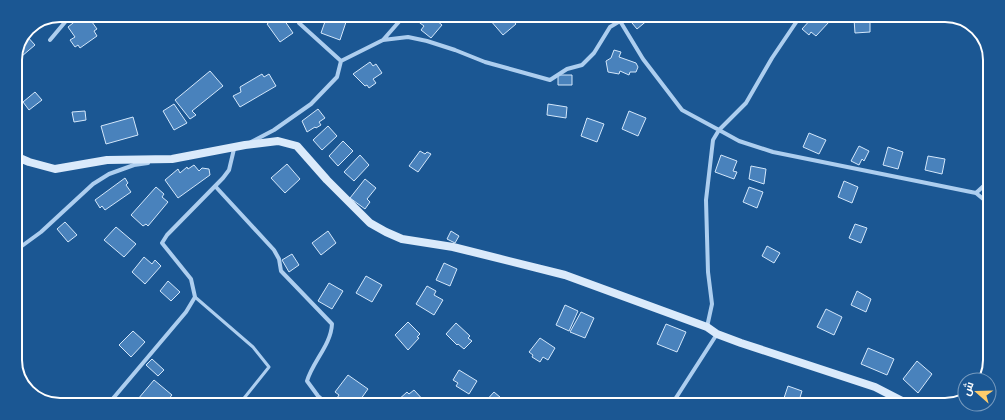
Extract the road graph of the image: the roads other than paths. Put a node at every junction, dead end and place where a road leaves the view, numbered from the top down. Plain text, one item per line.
1 (65, 22) edge
2 (299, 22) edge
3 (399, 22) edge
4 (616, 22) edge
5 (622, 22) edge
6 (796, 22) edge
7 (50, 40) dead end
8 (383, 40) junction
9 (341, 62) junction
10 (719, 130) junction
11 (245, 145) junction
12 (234, 149) junction
13 (22, 159) edge
14 (172, 159) junction
15 (215, 186) junction
16 (983, 187) edge
17 (976, 193) junction
18 (983, 199) edge
19 (22, 246) edge
20 (194, 297) junction
21 (707, 327) junction
22 (717, 334) junction
23 (113, 398) edge
24 (244, 398) edge
25 (320, 398) edge
26 (676, 398) edge
27 (896, 398) edge

1 - 7 street
2 - 9 street
3 - 8 street
4 - 8 street
5 - 10 street
6 - 10 street
8 - 9 street
9 - 11 street
10 - 17 street
10 - 21 street
11 - 12 street
11 - 21 street
12 - 14 street
12 - 15 street
13 - 14 street
14 - 19 street
15 - 20 street
15 - 25 street
16 - 17 street
17 - 18 street
20 - 23 street
20 - 24 lane
21 - 22 street
22 - 26 street
22 - 27 street

